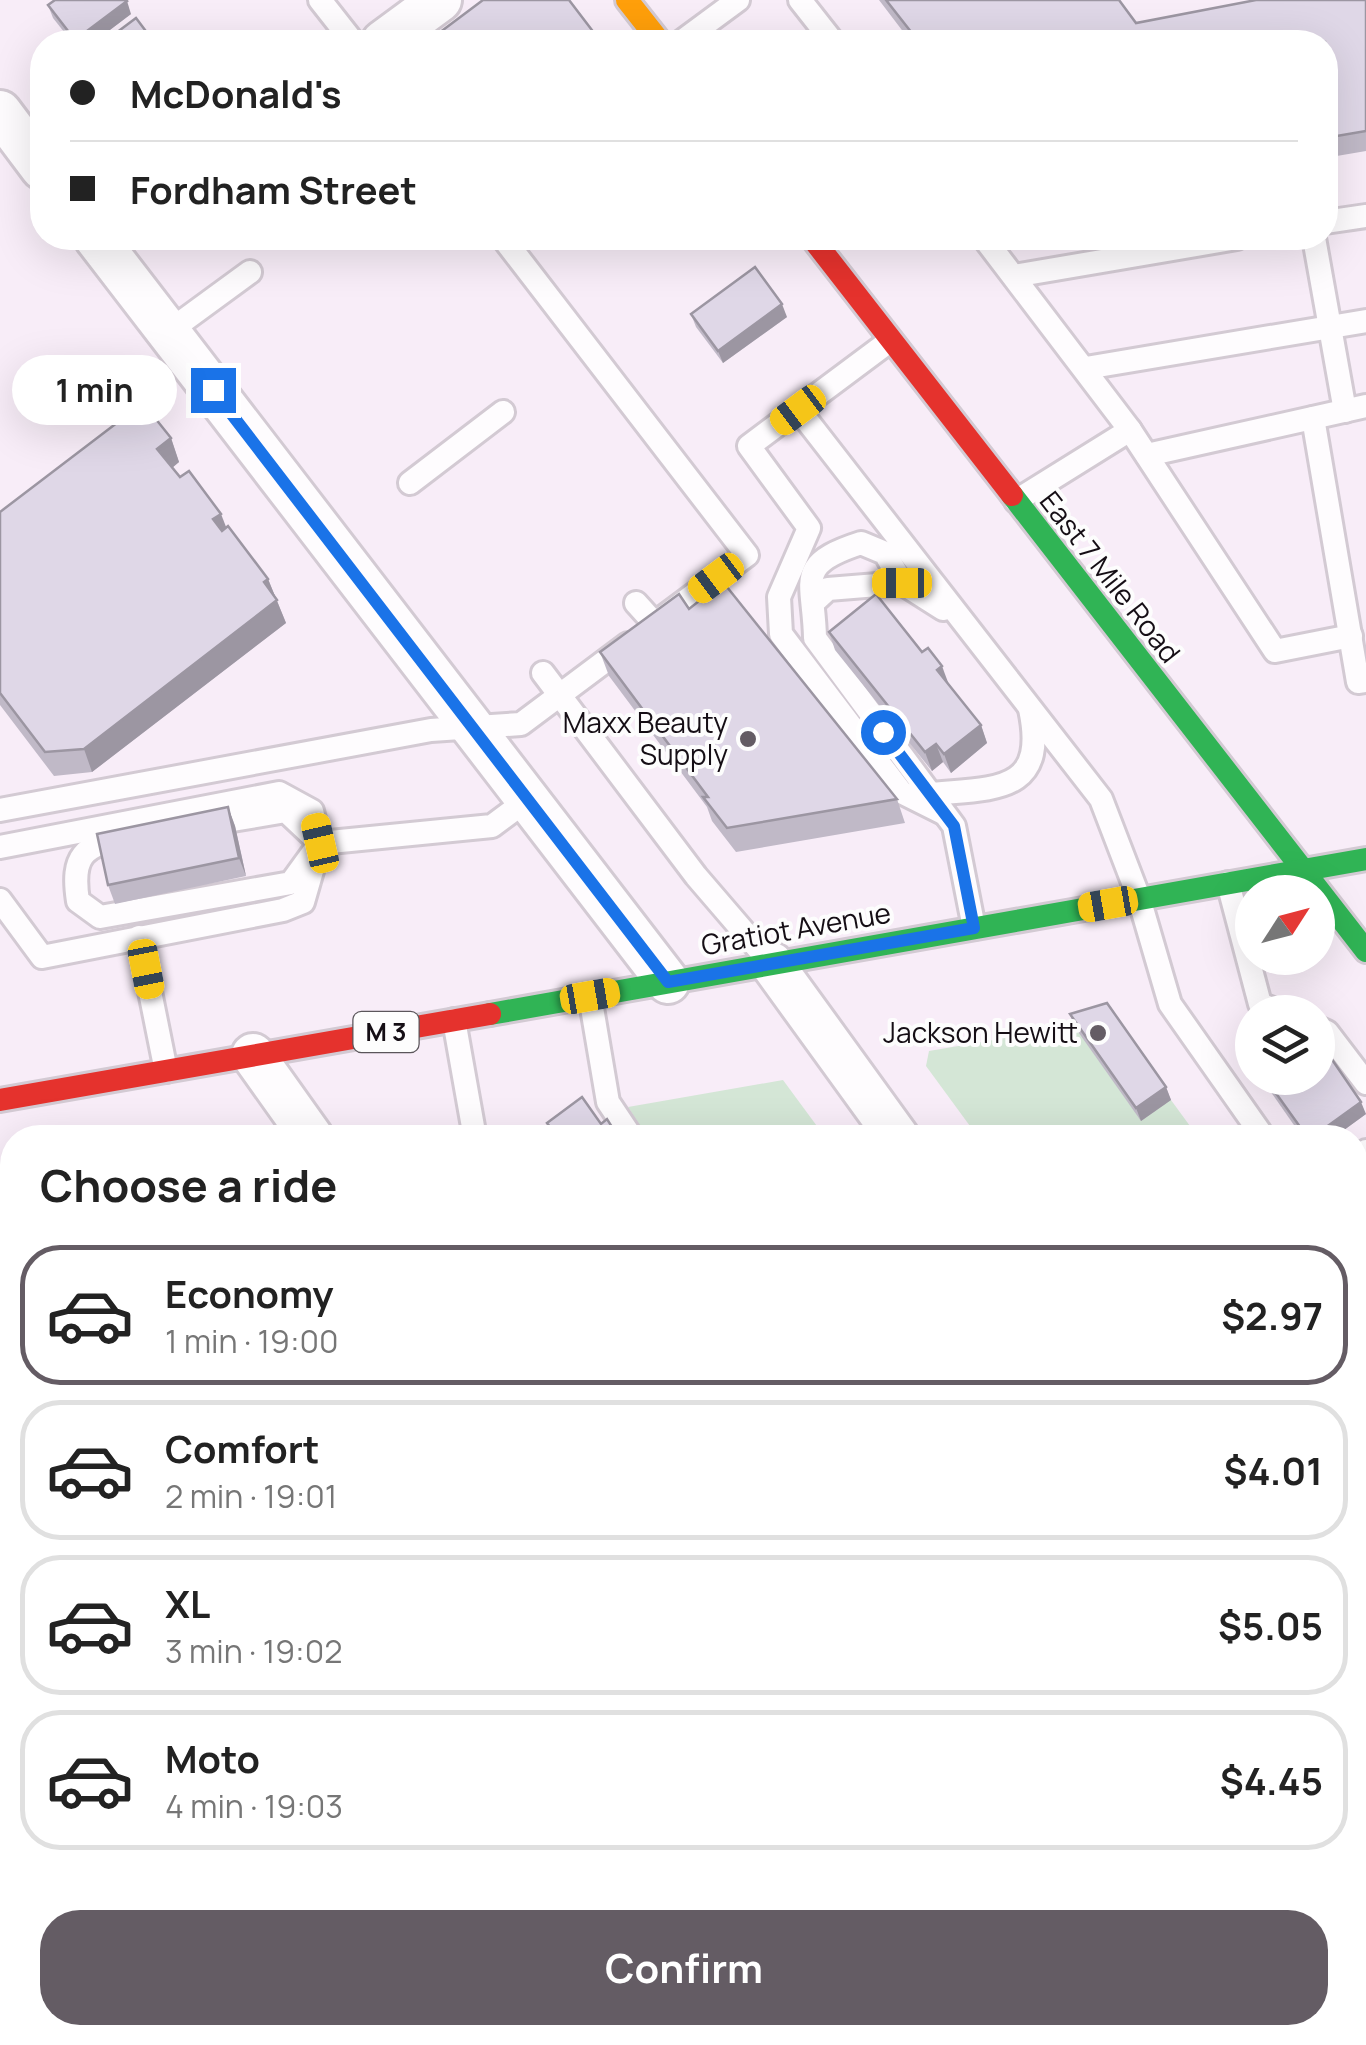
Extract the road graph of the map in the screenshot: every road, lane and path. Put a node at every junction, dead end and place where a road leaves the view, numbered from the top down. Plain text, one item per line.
1 (320, 0) edge
2 (440, 0) edge
3 (627, 0) edge
4 (738, 0) edge
5 (800, 0) edge
6 (344, 30) edge
7 (400, 30) edge
8 (651, 30) edge
9 (697, 30) edge
10 (824, 30) edge
11 (0, 112) edge
12 (30, 152) edge
13 (1366, 216) edge
14 (1338, 220) edge
15 (115, 250) edge
16 (513, 250) edge
17 (821, 250) edge
18 (993, 250) edge
19 (1167, 250) edge
20 (1316, 250) edge
21 (250, 272) dead end
22 (1014, 276) junction
23 (1366, 322) edge
24 (1331, 327) junction
25 (168, 332) junction
26 (891, 340) junction
27 (1086, 368) junction
28 (1356, 409) edge
29 (798, 410) junction
30 (502, 412) dead end
31 (1313, 418) junction
32 (1130, 430) junction
33 (1147, 455) junction
34 (410, 483) dead end
35 (1013, 503) junction
36 (902, 583) junction
37 (815, 601) junction
38 (636, 603) dead end
39 (960, 620) junction
40 (655, 624) junction
41 (1351, 636) junction
42 (543, 673) dead end
43 (1366, 681) edge
44 (558, 696) junction
45 (1030, 708) junction
46 (472, 727) junction
47 (528, 800) junction
48 (936, 803) junction
49 (0, 810) edge
50 (320, 843) junction
51 (0, 846) edge
52 (1366, 859) edge
53 (1304, 870) junction
54 (1228, 883) junction
55 (1139, 898) junction
56 (0, 900) edge
57 (974, 928) junction
58 (139, 937) junction
59 (1366, 951) edge
60 (772, 964) junction
61 (668, 982) junction
62 (1258, 995) edge
63 (590, 996) junction
64 (454, 1020) junction
65 (1335, 1042) edge
66 (253, 1055) junction
67 (166, 1071) junction
68 (1366, 1083) edge
69 (6, 1090) edge
70 (303, 1125) edge
71 (473, 1125) edge
72 (623, 1125) edge
73 (889, 1125) edge
74 (1255, 1125) edge

1 - 6 lane
2 - 7 street
3 - 8 main road
4 - 9 lane
5 - 10 lane
11 - 12 street
13 - 14 lane
15 - 25 street
16 - 40 lane
17 - 26 main road, East 7 Mile Road
18 - 22 lane
19 - 22 lane
20 - 24 lane
21 - 25 lane
22 - 27 lane
23 - 24 lane
24 - 27 lane
24 - 28 lane
25 - 46 street
26 - 29 lane
26 - 35 main road, East 7 Mile Road
27 - 32 lane
28 - 31 lane
29 - 39 lane
29 - 48 lane
30 - 34 lane
31 - 33 lane
31 - 41 lane
32 - 33 lane
32 - 35 lane
33 - 41 lane
35 - 53 main road, East 7 Mile Road
36 - 37 lane
36 - 37 lane
36 - 39 lane
37 - 48 lane
38 - 40 lane
39 - 45 lane
40 - 44 lane
41 - 43 lane
42 - 44 lane
44 - 46 lane
44 - 60 lane
45 - 48 lane
45 - 55 lane
46 - 47 street
46 - 49 lane
47 - 50 lane
47 - 61 street
48 - 57 lane
50 - 50 lane
50 - 51 lane
50 - 58 lane
52 - 53 main road, Gratiot Avenue / M 3
53 - 54 main road, Gratiot Avenue / M 3
53 - 59 main road, East 7 Mile Road
54 - 55 main road, Gratiot Avenue / M 3
54 - 62 lane
55 - 57 main road, Gratiot Avenue / M 3
55 - 74 lane
56 - 58 lane
57 - 60 main road, Gratiot Avenue / M 3
58 - 67 lane
60 - 61 main road, Gratiot Avenue / M 3
60 - 73 street
61 - 63 main road, Gratiot Avenue / M 3
63 - 64 main road, Gratiot Avenue / M 3
63 - 72 lane
64 - 66 main road, Gratiot Avenue / M 3
64 - 71 lane
65 - 68 lane
66 - 67 main road, Gratiot Avenue / M 3
66 - 70 street
67 - 69 main road, Gratiot Avenue / M 3

